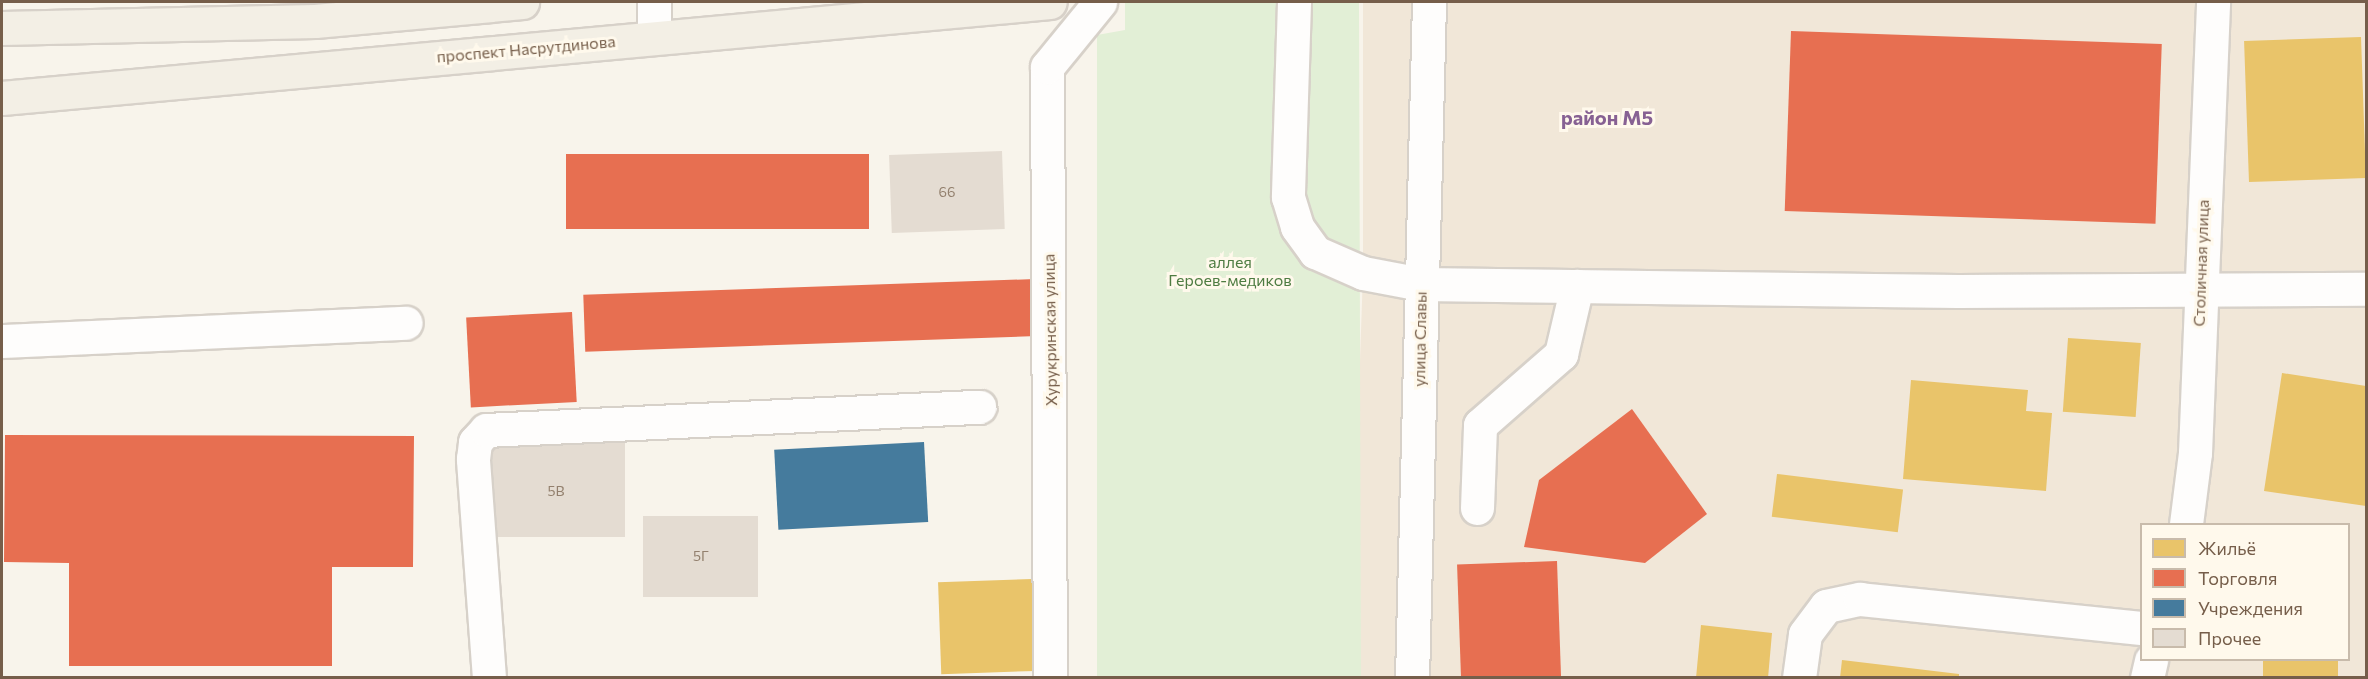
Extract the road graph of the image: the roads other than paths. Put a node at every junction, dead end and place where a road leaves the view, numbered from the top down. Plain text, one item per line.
1 (522, 2) edge
2 (654, 2) edge
3 (1050, 2) edge
4 (1100, 2) edge
5 (1294, 2) edge
6 (1429, 2) edge
7 (2213, 2) edge
8 (2, 28) edge
9 (654, 37) junction
10 (2, 98) edge
11 (1421, 284) junction
12 (1577, 286) junction
13 (2367, 289) edge
14 (2199, 290) junction
15 (406, 323) dead end
16 (2, 341) edge
17 (979, 407) dead end
18 (1476, 508) dead end
19 (2186, 523) edge
20 (2140, 628) edge
21 (2151, 661) edge
22 (489, 678) edge
23 (1050, 678) edge
24 (1412, 678) edge
25 (1799, 678) edge
26 (2148, 678) edge

1 - 8 main road
2 - 9 street
3 - 9 main road, проспект Насрутдинова
4 - 23 street, Хурукринская улица
5 - 11 street
6 - 11 street, улица Славы
7 - 14 street, Столичная улица
9 - 10 main road, проспект Насрутдинова
11 - 12 street
11 - 24 street, улица Славы
12 - 14 street
12 - 18 street
13 - 14 street
14 - 19 street, Столичная улица
15 - 16 street
17 - 22 street
20 - 25 street
21 - 26 street

